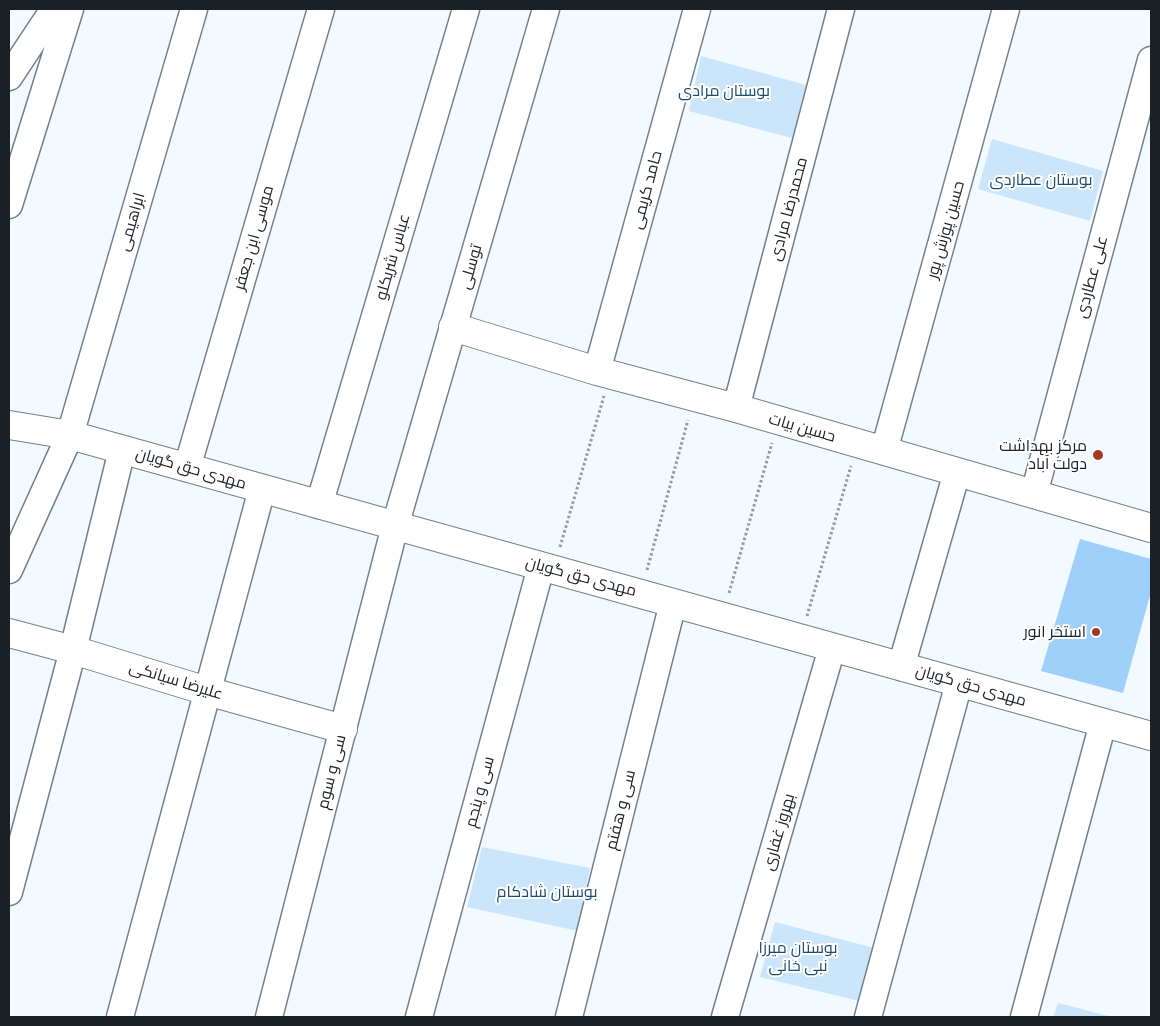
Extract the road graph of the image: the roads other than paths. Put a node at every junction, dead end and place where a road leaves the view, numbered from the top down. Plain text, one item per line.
1 (54, 9) edge
2 (70, 9) edge
3 (194, 9) edge
4 (321, 9) edge
5 (466, 9) edge
6 (546, 9) edge
7 (697, 9) edge
8 (841, 9) edge
9 (1006, 9) edge
10 (1151, 60) edge
11 (9, 76) edge
12 (9, 205) edge
13 (453, 327) junction
14 (604, 372) junction
15 (736, 408) junction
16 (9, 425) edge
17 (70, 435) junction
18 (122, 450) junction
19 (884, 451) junction
20 (187, 468) junction
21 (957, 472) junction
22 (262, 489) junction
23 (1034, 494) junction
24 (320, 505) junction
25 (395, 526) junction
26 (1151, 528) edge
27 (547, 568) junction
28 (9, 570) edge
29 (673, 603) junction
30 (9, 633) edge
31 (832, 648) junction
32 (73, 650) junction
33 (901, 666) junction
34 (959, 683) junction
35 (207, 691) junction
36 (1103, 723) junction
37 (343, 729) junction
38 (1151, 736) edge
39 (9, 892) edge
40 (120, 1017) edge
41 (269, 1017) edge
42 (419, 1017) edge
43 (569, 1017) edge
44 (725, 1017) edge
45 (868, 1017) edge
46 (1024, 1017) edge

1 - 11 street
2 - 12 street
3 - 17 street, ابراهیمی
4 - 20 street, موسی ابن جعفر
5 - 24 street, عباس شریکلو
6 - 13 street, توسلی
7 - 14 street, حامد کریمی
8 - 15 street, محمدرضا مرادی
9 - 19 street, حسین پوزش پور
10 - 23 street, علی عطاردی
13 - 14 street, حسین بیات
13 - 25 street, توسلی
14 - 15 street, حسین بیات
15 - 19 street, حسین بیات
16 - 17 street, مهدی حق گویان
17 - 18 street, مهدی حق گویان
17 - 28 street, ابراهیمی
18 - 20 street, مهدی حق گویان
18 - 32 street
19 - 21 street, حسین بیات
20 - 22 street, مهدی حق گویان
21 - 23 street, حسین بیات
21 - 33 street
22 - 24 street, مهدی حق گویان
22 - 35 street
23 - 26 street, حسین بیات
24 - 25 street, مهدی حق گویان
25 - 27 street, مهدی حق گویان
25 - 37 street, سی و سوم
27 - 29 street, مهدی حق گویان
27 - 42 street, سی و پنجم
29 - 31 street, مهدی حق گویان
29 - 43 street, سی و هفتم
30 - 32 street, علیرضا سیانکی
31 - 33 street, مهدی حق گویان
31 - 44 street, بهروز غفاری
32 - 35 street, علیرضا سیانکی
32 - 39 street
33 - 34 street, مهدی حق گویان
34 - 36 street, مهدی حق گویان
34 - 45 street
35 - 37 street, علیرضا سیانکی
35 - 40 street
36 - 38 street, مهدی حق گویان
36 - 46 street
37 - 41 street, سی و سوم

